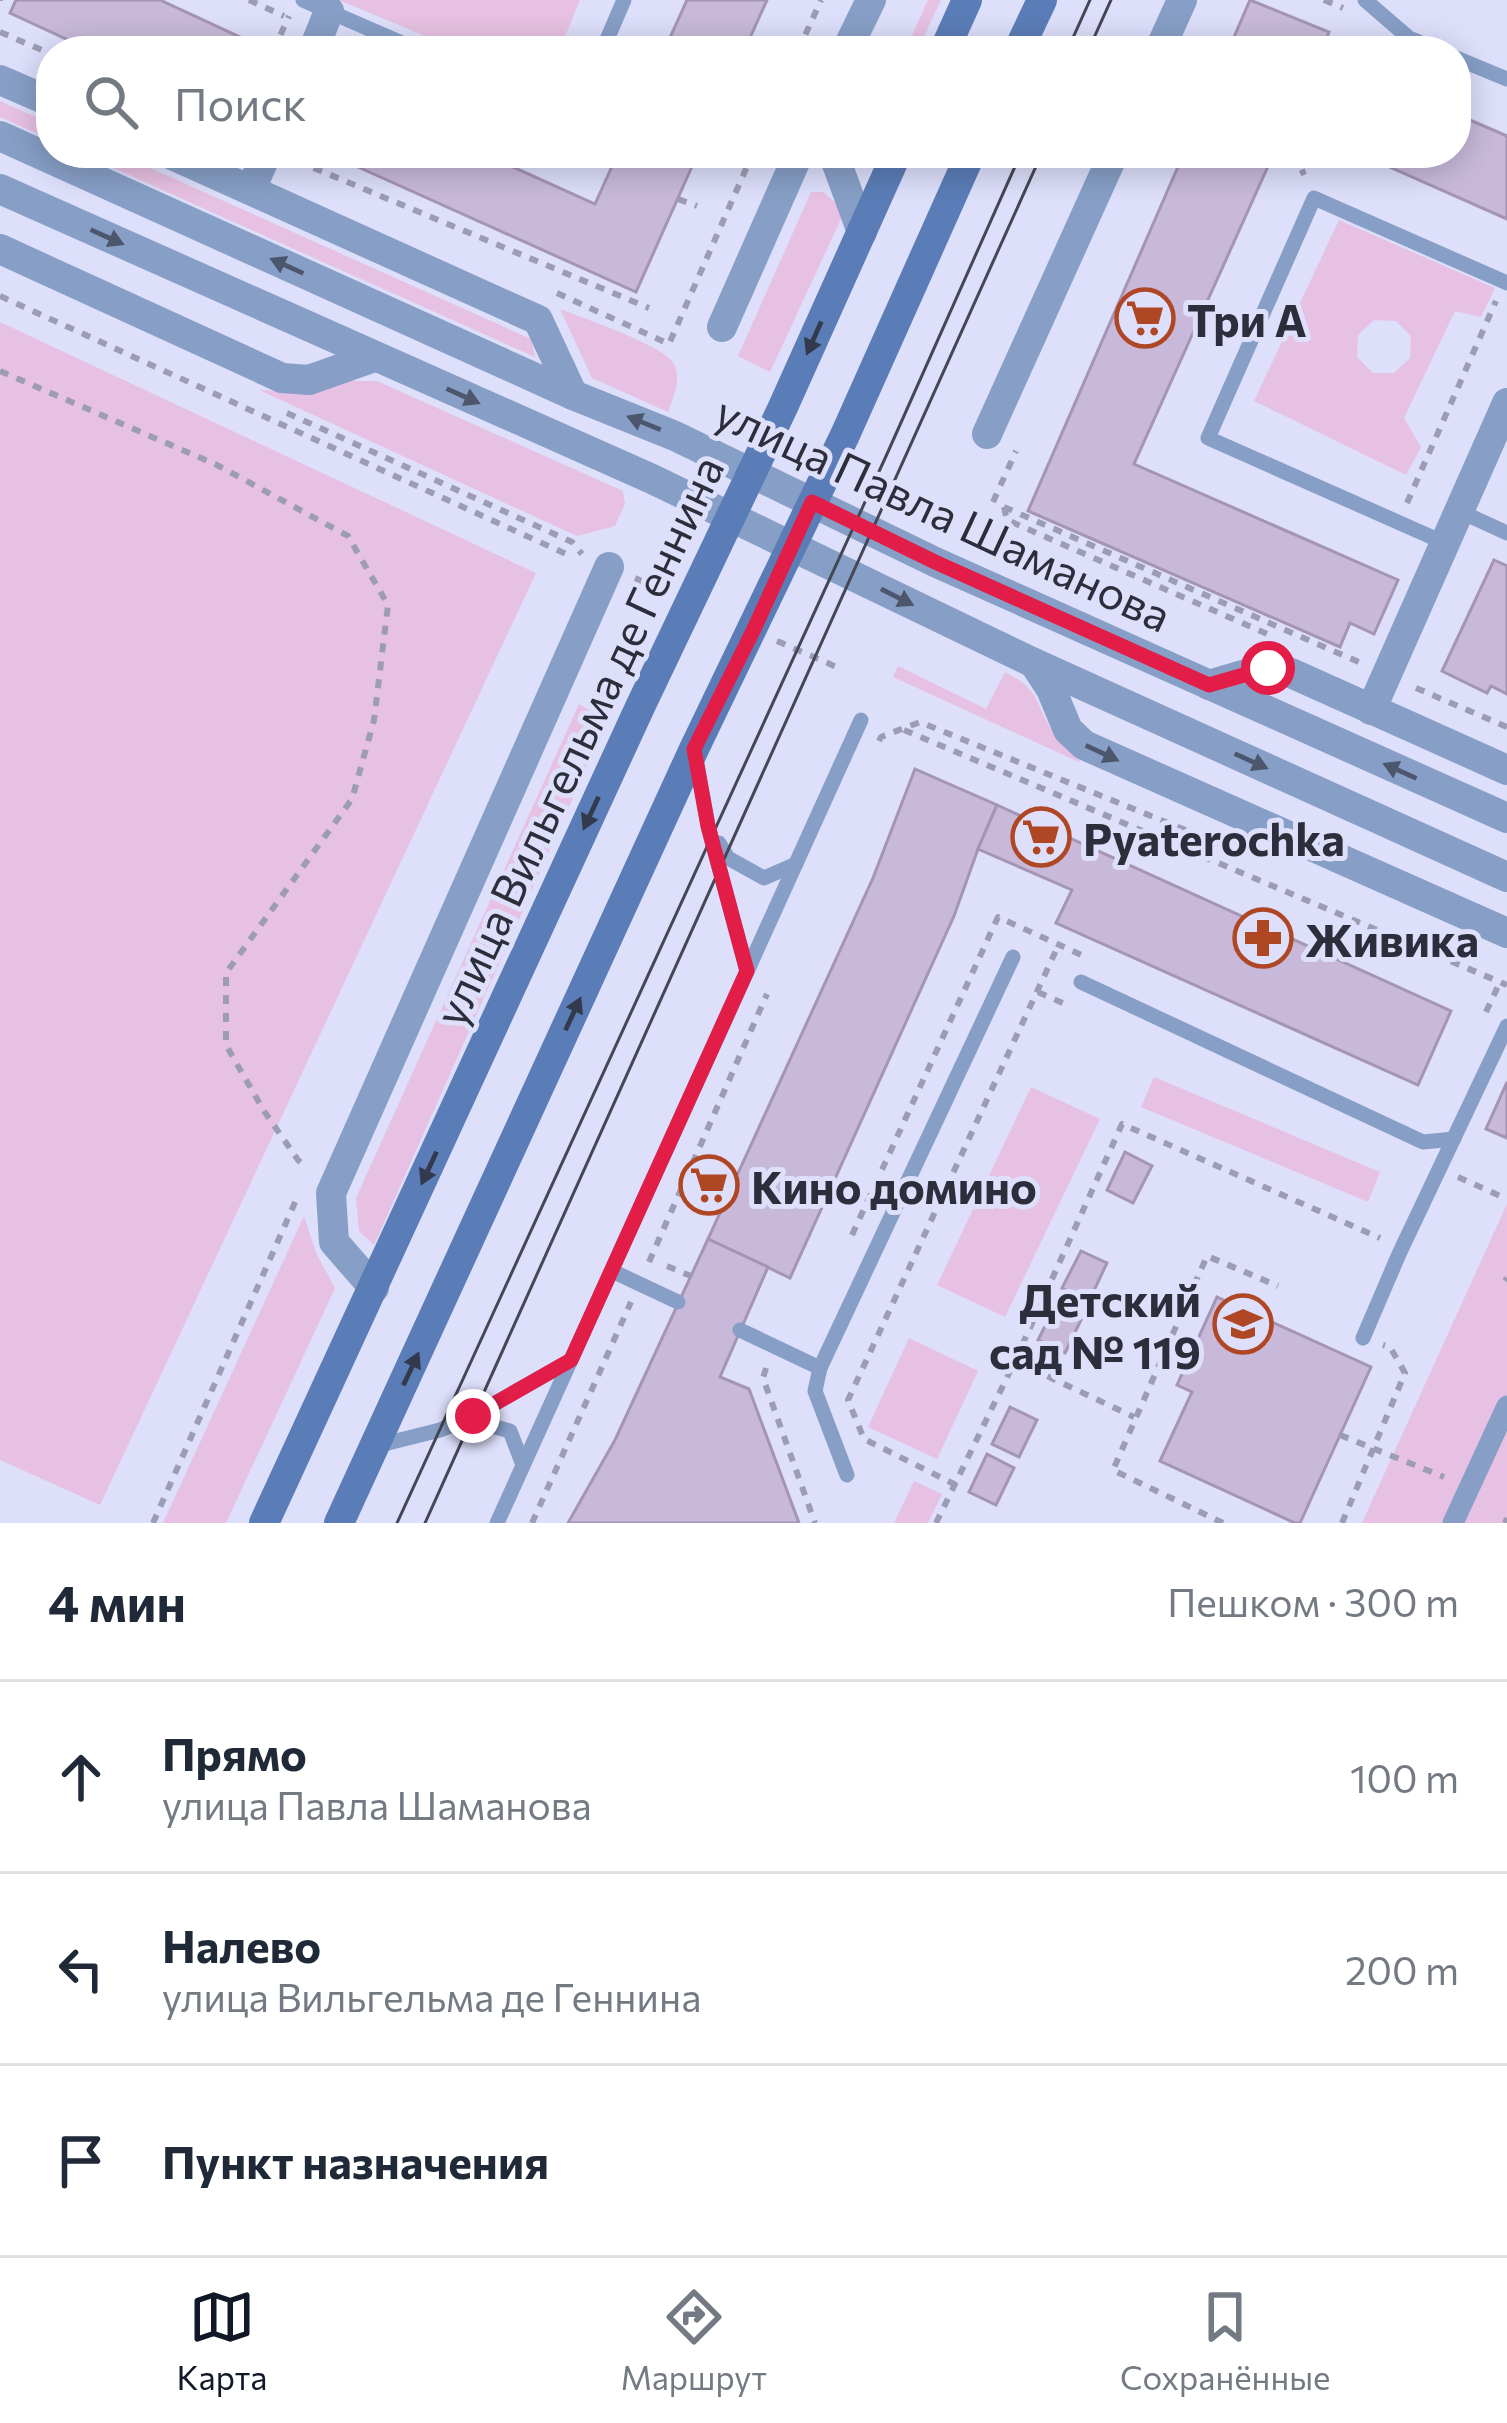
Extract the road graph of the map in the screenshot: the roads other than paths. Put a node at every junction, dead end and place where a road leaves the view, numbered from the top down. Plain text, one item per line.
1 (624, 0) edge
2 (871, 0) edge
3 (967, 0) edge
4 (1042, 0) edge
5 (1182, 0) edge
6 (1365, 0) edge
7 (309, 4) edge
8 (312, 36) edge
9 (385, 36) edge
10 (608, 36) edge
11 (853, 36) edge
12 (951, 36) edge
13 (1025, 36) edge
14 (1166, 36) edge
15 (1407, 36) edge
16 (1471, 64) edge
17 (0, 80) edge
18 (1507, 80) edge
19 (36, 96) edge
20 (0, 136) edge
21 (36, 152) edge
22 (71, 168) edge
23 (202, 168) edge
24 (268, 168) edge
25 (792, 168) edge
26 (839, 168) edge
27 (891, 168) edge
28 (963, 168) edge
29 (1107, 168) edge
30 (0, 189) edge
31 (250, 189) junction
32 (862, 232) junction
33 (0, 249) edge
34 (1506, 282) edge
35 (722, 327) dead end
36 (374, 357) junction
37 (573, 394) junction
38 (1507, 404) edge
39 (987, 434) dead end
40 (750, 472) junction
41 (812, 502) junction
42 (1459, 512) junction
43 (730, 517) junction
44 (1507, 533) edge
45 (1445, 544) junction
46 (792, 547) junction
47 (596, 560) road end
48 (1034, 663) junction
49 (1209, 685) junction
50 (1371, 710) junction
51 (861, 720) dead end
52 (694, 749) junction
53 (1507, 770) edge
54 (1507, 818) edge
55 (708, 826) junction
56 (796, 864) junction
57 (1507, 877) edge
58 (1507, 933) edge
59 (1013, 957) dead end
60 (747, 971) junction
61 (1081, 982) dead end
62 (1507, 1027) edge
63 (1454, 1139) junction
64 (612, 1271) junction
65 (374, 1288) junction
66 (678, 1302) dead end
67 (740, 1330) dead end
68 (1363, 1338) road end
69 (571, 1360) junction
70 (820, 1368) junction
71 (1507, 1406) edge
72 (467, 1419) junction
73 (376, 1446) junction
74 (523, 1465) junction
75 (847, 1475) dead end
76 (264, 1523) edge
77 (339, 1523) edge
78 (497, 1523) edge
79 (1454, 1523) edge

1 - 10 lane
2 - 11 street
3 - 12 main road
4 - 13 main road
5 - 14 street
6 - 15 lane
7 - 8 street
7 - 9 lane
16 - 18 lane
17 - 19 street
21 -> 20 street, улица Павла Шаманова
37 -> 22 street, улица Павла Шаманова
23 - 31 street
24 - 31 street
25 - 35 street
26 - 32 street
27 - 32 main road, улица Вильгельма де Геннина
28 - 41 main road
29 - 39 street
30 -> 36 street, улица Павла Шаманова
31 - 37 street
32 -> 40 main road, улица Вильгельма де Геннина
33 - 36 street
34 - 45 lane
36 -> 43 street, улица Павла Шаманова
40 -> 37 street, улица Павла Шаманова
38 - 42 street
40 - 41 street, улица Павла Шаманова
40 - 43 main road, улица Вильгельма де Геннина
41 - 46 main road
41 - 49 street, улица Павла Шаманова
42 - 44 lane
42 - 45 street
43 - 46 street, улица Павла Шаманова
43 -> 65 main road, улица Вильгельма де Геннина
45 - 50 street
46 -> 48 street, улица Павла Шаманова
46 - 52 main road
47 - 65 street, улица Вильгельма де Геннина
48 -> 57 street, улица Павла Шаманова
48 -> 58 street
49 - 50 street
54 -> 49 street, улица Павла Шаманова
50 - 53 street
51 - 56 lane
52 - 55 lane
73 -> 52 main road
55 - 56 lane
55 - 60 lane
56 - 60 lane
59 - 70 lane
60 - 64 lane
61 - 63 lane
62 - 63 lane
63 - 68 lane
64 - 66 lane
64 - 69 lane
65 - 76 main road, улица Вильгельма де Геннина
67 - 70 lane
69 - 72 lane
69 - 74 lane
70 - 75 lane
71 - 79 street
72 - 73 lane
72 - 74 lane
73 - 77 main road
74 - 78 lane

